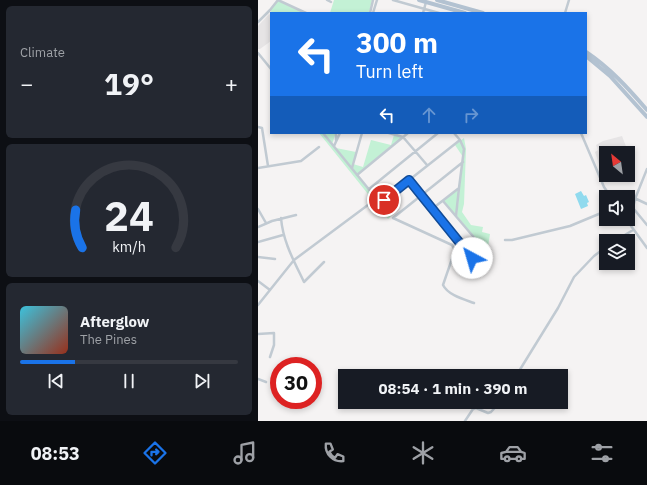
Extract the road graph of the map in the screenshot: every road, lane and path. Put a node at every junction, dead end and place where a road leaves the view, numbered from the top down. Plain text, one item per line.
1 (278, 0) edge
2 (327, 0) edge
3 (373, 0) edge
4 (376, 0) edge
5 (392, 0) edge
6 (419, 0) edge
7 (438, 0) edge
8 (569, 0) edge
9 (331, 2) dead end
10 (426, 2) junction
11 (424, 8) junction
12 (448, 11) edge
13 (271, 12) edge
14 (304, 12) edge
15 (370, 12) edge
16 (373, 12) edge
17 (423, 12) edge
18 (436, 12) edge
19 (480, 12) edge
20 (565, 12) edge
21 (270, 13) edge
22 (258, 22) edge
23 (258, 53) edge
24 (587, 53) edge
25 (587, 57) edge
26 (270, 68) edge
27 (647, 110) edge
28 (647, 117) edge
29 (258, 126) edge
30 (324, 134) edge
31 (336, 134) edge
32 (340, 134) edge
33 (362, 134) edge
34 (392, 134) edge
35 (407, 134) edge
36 (437, 134) edge
37 (455, 134) edge
38 (582, 134) edge
39 (403, 137) junction
40 (460, 140) junction
41 (336, 141) junction
42 (334, 146) junction
43 (319, 147) dead end
44 (415, 151) junction
45 (463, 162) junction
46 (427, 165) junction
47 (268, 166) junction
48 (258, 168) edge
49 (352, 168) junction
50 (647, 168) edge
51 (357, 175) junction
52 (409, 180) junction
53 (459, 188) junction
54 (369, 189) junction
55 (606, 190) edge
56 (421, 195) junction
57 (376, 199) junction
58 (635, 199) joint
59 (443, 201) junction
60 (647, 203) edge
61 (258, 209) edge
62 (432, 209) junction
63 (635, 210) edge
64 (599, 214) edge
65 (296, 215) dead end
66 (456, 216) junction
67 (281, 218) junction
68 (266, 224) junction
69 (647, 225) edge
70 (630, 226) edge
71 (258, 227) edge
72 (633, 230) junction
73 (626, 234) edge
74 (283, 235) junction
75 (505, 240) dead end
76 (258, 242) edge
77 (647, 248) edge
78 (599, 252) edge
79 (258, 257) edge
80 (275, 259) dead end
81 (294, 260) junction
82 (324, 262) dead end
83 (258, 281) edge
84 (270, 290) junction
85 (474, 303) dead end
86 (258, 305) edge
87 (258, 334) edge
88 (270, 357) dead end
89 (520, 369) edge
90 (258, 379) edge
91 (266, 382) dead end
92 (473, 409) edge
93 (479, 409) edge
94 (494, 409) edge
95 (465, 421) edge

1 - 13 street
1 - 14 street
2 - 9 street
3 - 15 street
4 - 16 street
5 - 11 street
6 - 10 main road
7 - 19 main road
8 - 20 street
10 - 11 street
10 - 12 main road
11 - 17 street
11 - 18 street
21 - 22 street
23 - 26 street
24 - 27 main road
25 - 28 main road
29 - 47 street
30 - 42 street
31 - 41 street
32 - 41 street
33 - 49 street
34 - 39 street
35 - 39 street
36 - 44 street
37 - 40 street
38 - 55 street
39 - 44 street
39 - 51 street
40 - 45 street
40 - 46 street
41 - 42 street
42 - 49 street
43 - 47 street
44 - 46 street
44 - 54 street
45 - 53 street
45 - 56 street
46 - 52 street
47 - 48 street
49 - 51 street
50 - 58 street
51 - 54 street
52 - 56 street
52 - 57 street
53 - 59 street
53 - 66 street
54 - 57 street
56 - 62 street
56 - 85 street
57 - 81 street
58 - 60 street
59 - 62 street
59 - 66 street
61 - 68 street
62 - 66 street
63 - 69 street
64 - 75 street
65 - 67 street
67 - 68 street
67 - 74 street
68 - 71 street
70 - 72 street
72 - 73 street
72 - 77 street
74 - 76 street
74 - 81 street
78 - 89 street
79 - 80 street
81 - 82 street
81 - 84 street
83 - 84 street
84 - 86 street
87 - 88 street
90 - 91 street
92 - 95 street
93 - 94 street

